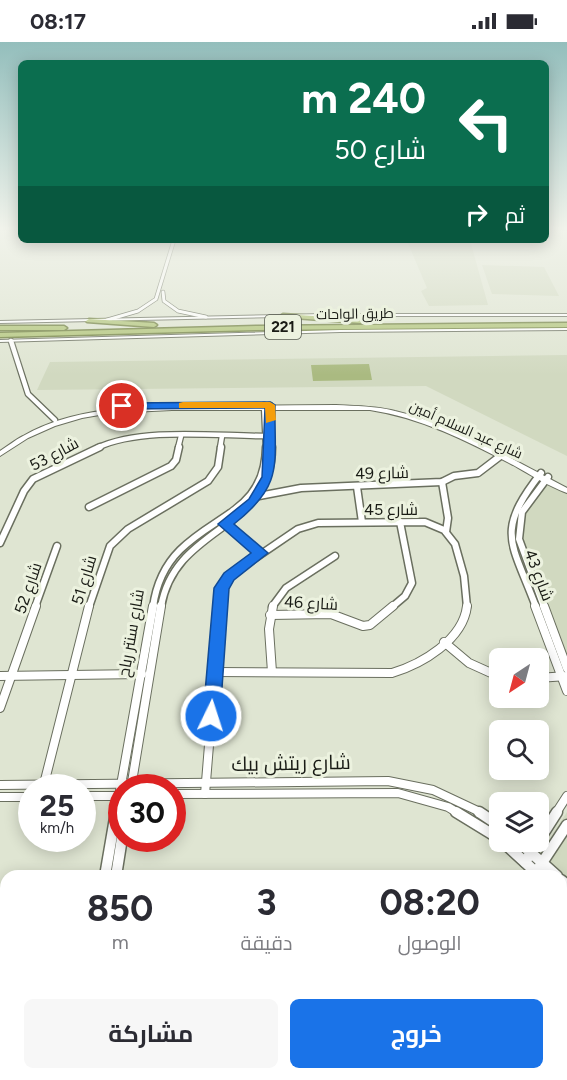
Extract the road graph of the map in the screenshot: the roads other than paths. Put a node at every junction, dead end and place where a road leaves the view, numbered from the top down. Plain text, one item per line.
1 (163, 278) edge
2 (166, 278) edge
3 (567, 315) edge
4 (283, 316) junction
5 (207, 317) junction
6 (567, 320) edge
7 (89, 321) junction
8 (102, 321) junction
9 (360, 321) junction
10 (0, 322) edge
11 (567, 324) edge
12 (154, 325) junction
13 (0, 328) edge
14 (567, 329) edge
15 (52, 334) junction
16 (0, 335) edge
17 (110, 339) junction
18 (0, 341) edge
19 (11, 341) junction
20 (267, 406) junction
21 (132, 407) junction
22 (55, 420) junction
23 (181, 436) junction
24 (222, 436) junction
25 (264, 436) junction
26 (267, 445) junction
27 (0, 452) edge
28 (499, 457) junction
29 (543, 477) junction
30 (442, 482) junction
31 (357, 487) junction
32 (567, 489) edge
33 (258, 496) junction
34 (89, 507) dead end
35 (222, 522) junction
36 (362, 522) junction
37 (400, 522) junction
38 (446, 532) junction
39 (0, 543) edge
40 (57, 546) dead end
41 (261, 553) junction
42 (335, 556) dead end
43 (270, 615) junction
44 (444, 642) junction
45 (567, 668) edge
46 (489, 671) edge
47 (215, 672) junction
48 (272, 672) junction
49 (144, 674) junction
50 (72, 675) junction
51 (0, 676) edge
52 (11, 676) junction
53 (564, 676) edge
54 (549, 677) edge
55 (567, 691) edge
56 (0, 708) edge
57 (47, 774) edge
58 (123, 774) edge
59 (132, 774) edge
60 (206, 782) junction
61 (186, 783) edge
62 (0, 785) edge
63 (18, 785) edge
64 (205, 794) junction
65 (186, 795) edge
66 (567, 796) edge
67 (0, 797) edge
68 (18, 797) edge
69 (489, 819) edge
70 (567, 825) edge
71 (489, 832) edge
72 (110, 852) edge
73 (120, 852) edge
74 (514, 852) edge
75 (532, 853) junction
76 (525, 862) junction
77 (543, 862) junction
78 (106, 870) edge
79 (117, 870) edge
80 (534, 870) edge
81 (540, 870) edge
82 (551, 870) edge

1 - 8 street
2 - 5 street
3 - 4 street
4 - 5 street
4 - 9 highway
5 - 8 street
6 - 9 highway, طريق الواحات / 221
7 - 8 street
7 - 10 street
7 - 12 highway
9 - 12 highway, طريق الواحات / 221
11 - 15 highway, طريق الواحات / 221
12 - 13 highway, طريق الواحات / 221
14 - 17 street
15 - 16 highway, طريق الواحات / 221
15 - 17 highway
17 - 19 street
18 - 19 street
19 - 22 street
20 - 21 street, شارع عبد السلام أمين
20 - 25 street, شارع سنتر رباح
20 - 26 street, شارع سنتر رباح
20 - 28 street, شارع عبد السلام أمين
20 - 29 street, شارع عبد السلام أمين
21 - 22 street, شارع عبد السلام أمين
21 - 27 street, شارع عبد السلام أمين
22 - 27 street, شارع عبد السلام أمين
23 - 24 street, شارع 53
23 - 34 street
23 - 39 street, شارع 53
24 - 25 street, شارع 53
24 - 50 street, شارع 51
25 - 26 street, شارع سنتر رباح
26 - 33 street, شارع سنتر رباح
26 - 35 street, شارع سنتر رباح
28 - 29 street, شارع عبد السلام أمين
28 - 30 street, شارع 49
29 - 32 street, شارع عبد السلام أمين
29 - 45 street, شارع 43
29 - 53 street, شارع 43
30 - 31 street, شارع 49
30 - 38 street
31 - 33 street, شارع 49
31 - 36 street
33 - 35 street, شارع سنتر رباح
35 - 41 street
35 - 49 street, شارع سنتر رباح
36 - 37 street, شارع 45
36 - 41 street, شارع 45
37 - 38 street, شارع 45
37 - 43 street, شارع 46
38 - 44 street
40 - 52 street, شارع 52
41 - 47 street, شارع 45
42 - 43 street
43 - 48 street
44 - 46 street
44 - 48 street
47 - 48 street
47 - 60 street, شارع 45
49 - 50 street
49 - 58 street, شارع سنتر رباح
49 - 59 street, شارع سنتر رباح
50 - 52 street
50 - 57 street, شارع 51
51 - 52 street
52 - 56 street, شارع 52
53 - 54 street
53 - 55 street, شارع 43
60 - 61 street, شارع ريتش بيك
60 - 64 street, شارع 45
60 - 69 street, شارع ريتش بيك
62 - 63 street, شارع ريتش بيك
64 - 65 street, شارع ريتش بيك
64 - 71 street, شارع ريتش بيك
66 - 75 street
67 - 68 street
70 - 77 street
72 - 78 street, شارع سنتر رباح
73 - 79 street
74 - 76 street, شارع ريتش بيك
75 - 76 street
75 - 77 street
76 - 80 street, شارع ريتش بيك
77 - 81 street
77 - 82 street

